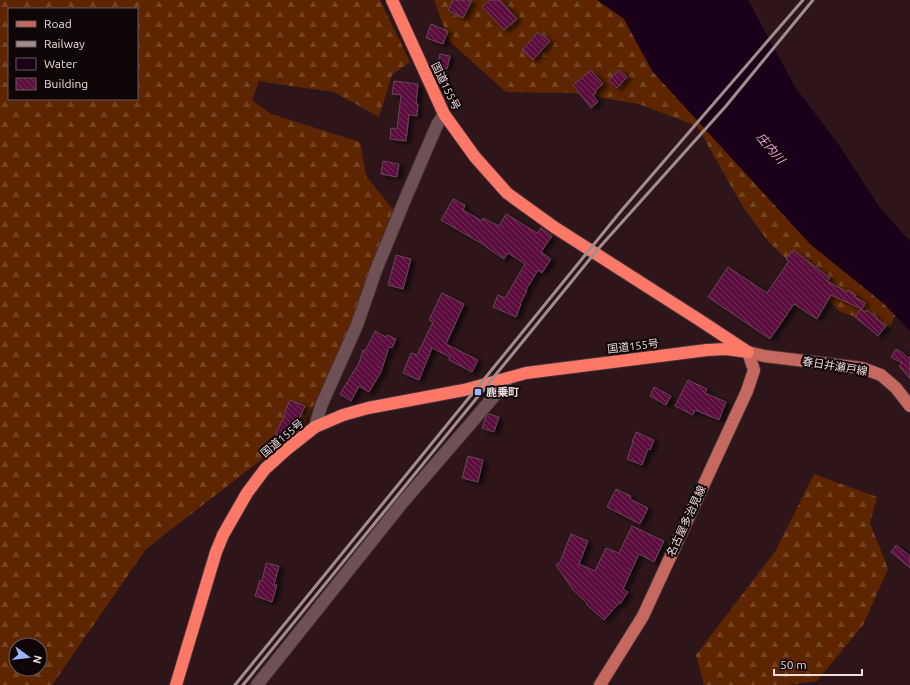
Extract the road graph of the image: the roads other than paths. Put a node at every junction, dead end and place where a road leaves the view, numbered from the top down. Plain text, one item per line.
1 (392, 0) edge
2 (444, 114) junction
3 (748, 352) junction
4 (508, 378) junction
5 (910, 406) edge
6 (315, 427) junction
7 (176, 685) edge
8 (256, 685) edge
9 (600, 685) edge

1 - 2 highway, 国道155号
2 - 3 highway, 国道155号
2 - 6 street
3 - 4 highway, 国道155号
3 - 5 main road, 春日井瀬戸線
3 - 9 main road, 名古屋多治見線
4 - 6 highway, 国道155号
4 - 8 street
6 - 7 highway, 国道155号

